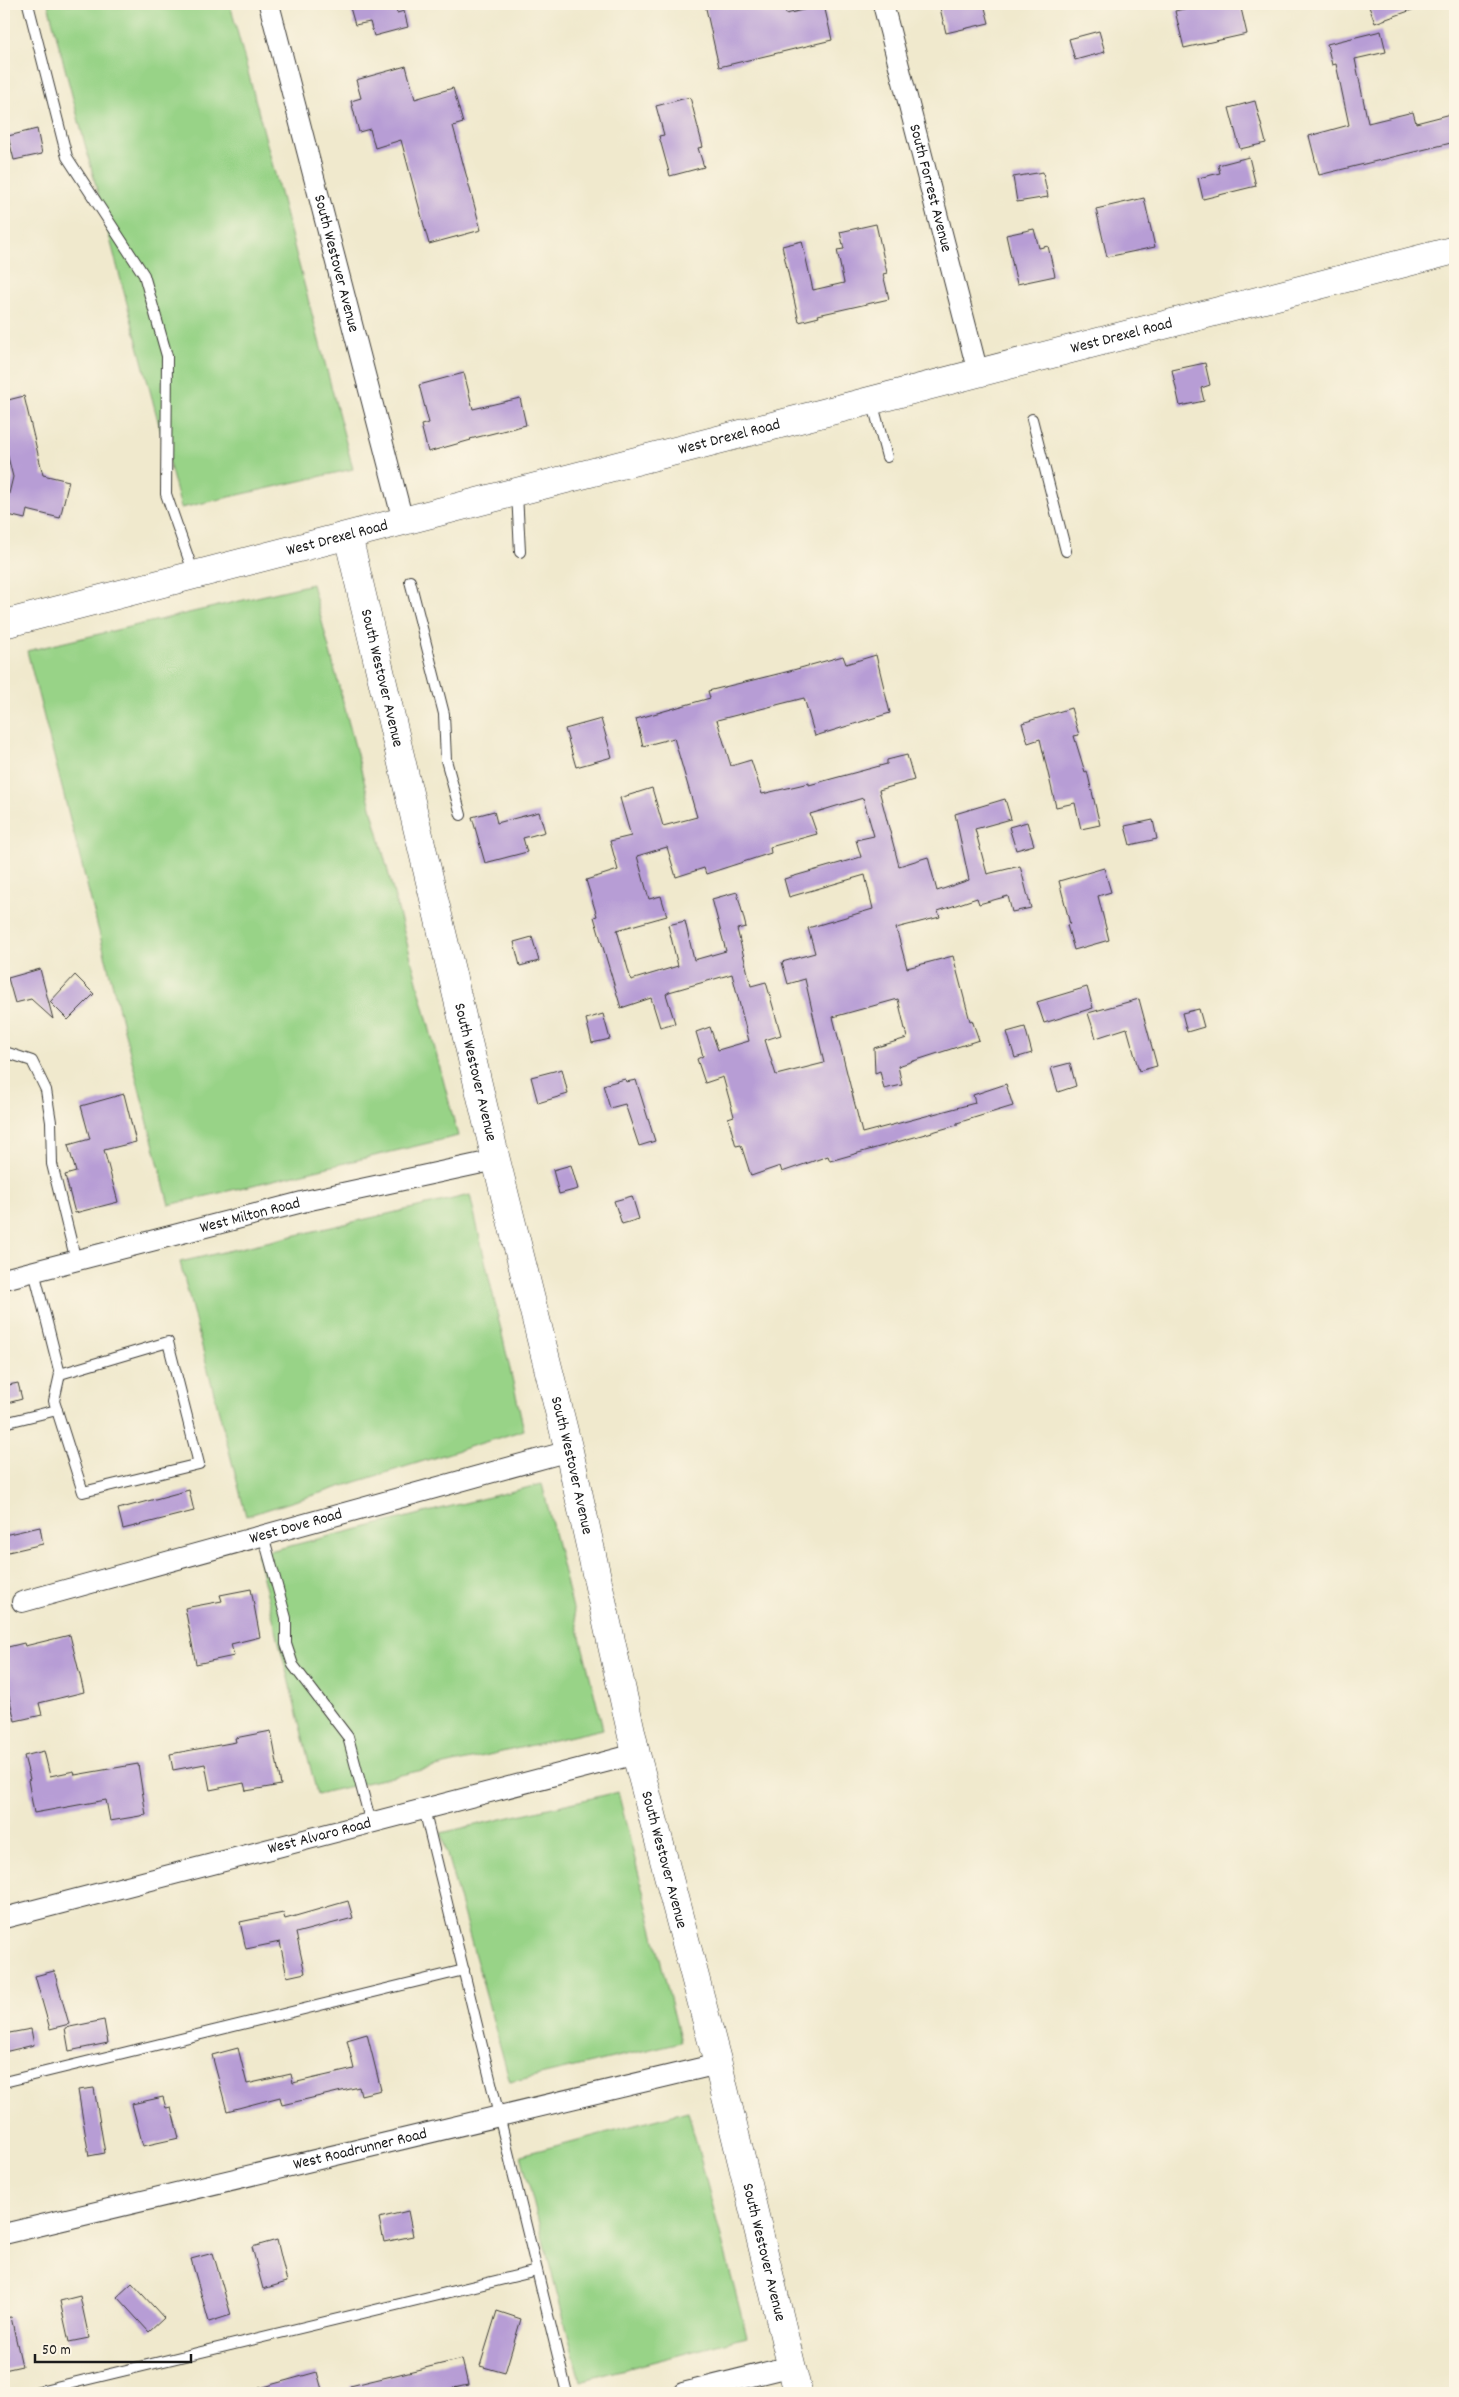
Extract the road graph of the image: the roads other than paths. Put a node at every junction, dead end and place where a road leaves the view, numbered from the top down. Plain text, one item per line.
1 (28, 4) edge
2 (269, 4) edge
3 (883, 4) edge
4 (1455, 250) edge
5 (978, 373) junction
6 (872, 400) junction
7 (1032, 420) dead end
8 (887, 457) dead end
9 (517, 492) junction
10 (403, 521) junction
11 (348, 536) junction
12 (1066, 551) dead end
13 (520, 552) dead end
14 (194, 575) junction
15 (410, 581) dead end
16 (4, 624) edge
17 (461, 815) dead end
18 (4, 1054) edge
19 (496, 1160) junction
20 (76, 1260) junction
21 (34, 1271) junction
22 (4, 1279) edge
23 (60, 1374) junction
24 (57, 1410) junction
25 (4, 1423) edge
26 (569, 1451) junction
27 (263, 1535) junction
28 (22, 1602) dead end
29 (636, 1754) junction
30 (424, 1809) junction
31 (371, 1823) junction
32 (4, 1918) edge
33 (464, 1970) junction
34 (718, 2064) junction
35 (4, 2082) edge
36 (500, 2116) junction
37 (4, 2234) edge
38 (537, 2271) junction
39 (792, 2366) junction
40 (31, 2393) edge
41 (567, 2393) edge
42 (683, 2393) edge
43 (798, 2393) edge

1 - 14 lane
2 - 10 street, South Westover Avenue
3 - 5 street, South Forrest Avenue
4 - 5 street, West Drexel Road
5 - 6 street, West Drexel Road
6 - 8 lane
6 - 9 street, West Drexel Road
7 - 12 lane
9 - 10 street, West Drexel Road
9 - 13 lane
10 - 11 street, West Drexel Road
11 - 14 street, West Drexel Road
11 - 19 street, South Westover Avenue
14 - 16 street, West Drexel Road
15 - 17 lane
18 - 20 lane
19 - 20 street, West Milton Road
19 - 26 street, South Westover Avenue
20 - 21 street, West Milton Road
21 - 22 street, West Milton Road
21 - 23 lane
23 - 24 lane
23 - 24 lane
24 - 25 lane
26 - 27 street, West Dove Road
26 - 29 street, South Westover Avenue
27 - 28 street, West Dove Road
27 - 31 lane
29 - 30 street, West Alvaro Road
29 - 34 street, South Westover Avenue
30 - 31 street, West Alvaro Road
30 - 33 lane
31 - 32 street, West Alvaro Road
33 - 35 lane
33 - 36 lane
34 - 36 street, West Roadrunner Road
34 - 39 street, South Westover Avenue
36 - 37 street, West Roadrunner Road
36 - 38 lane
38 - 40 lane
38 - 41 lane
39 - 42 street
39 - 43 street, South Westover Avenue

